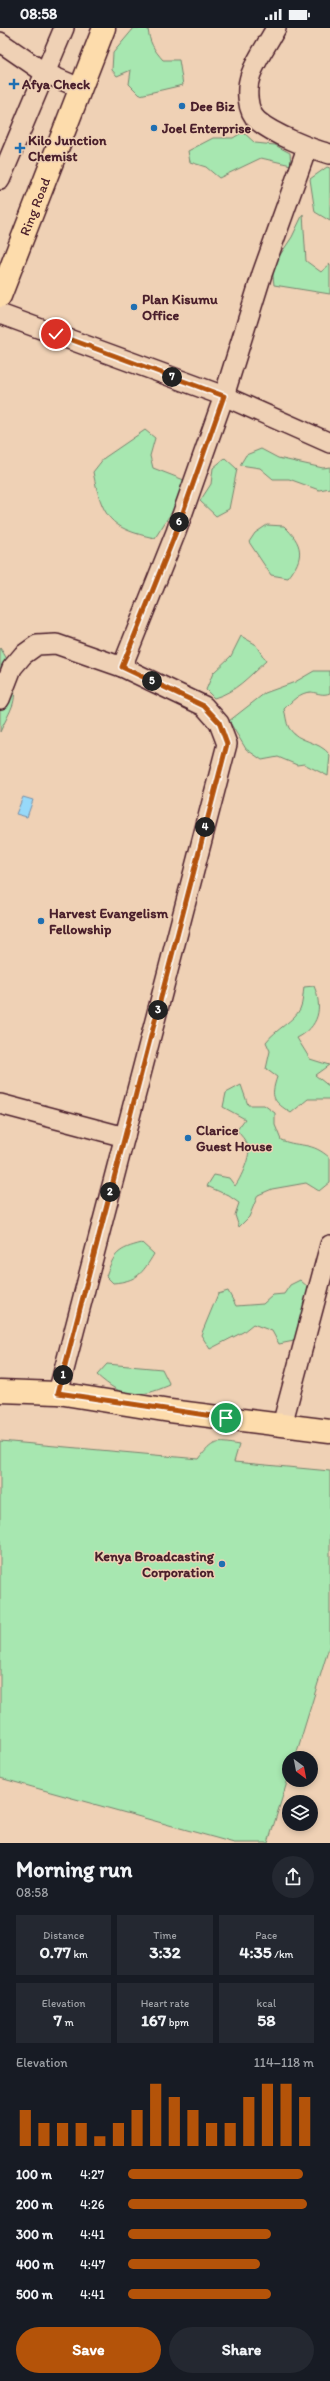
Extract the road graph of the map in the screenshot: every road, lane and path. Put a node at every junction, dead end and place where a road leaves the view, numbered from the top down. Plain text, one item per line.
1 (64, 28) edge
2 (104, 28) edge
3 (276, 28) edge
4 (0, 42) edge
5 (45, 72) junction
6 (80, 88) junction
7 (307, 148) junction
8 (330, 154) edge
9 (0, 180) edge
10 (0, 296) edge
11 (0, 314) edge
12 (224, 396) junction
13 (330, 443) edge
14 (122, 667) junction
15 (0, 699) edge
16 (0, 1104) edge
17 (125, 1137) junction
18 (330, 1245) edge
19 (0, 1391) edge
20 (58, 1393) junction
21 (282, 1425) junction
22 (330, 1431) edge

1 - 5 street
2 - 6 main road, Ring Road
3 - 7 street
4 - 5 street
5 - 6 street
5 - 9 street
6 - 10 main road, Ring Road
7 - 8 street
7 - 12 street
11 - 12 street
12 - 13 street
12 - 14 street
14 - 15 street
14 - 17 street
16 - 17 street
17 - 20 street
18 - 21 street
19 - 20 main road
20 - 21 main road
21 - 22 main road

